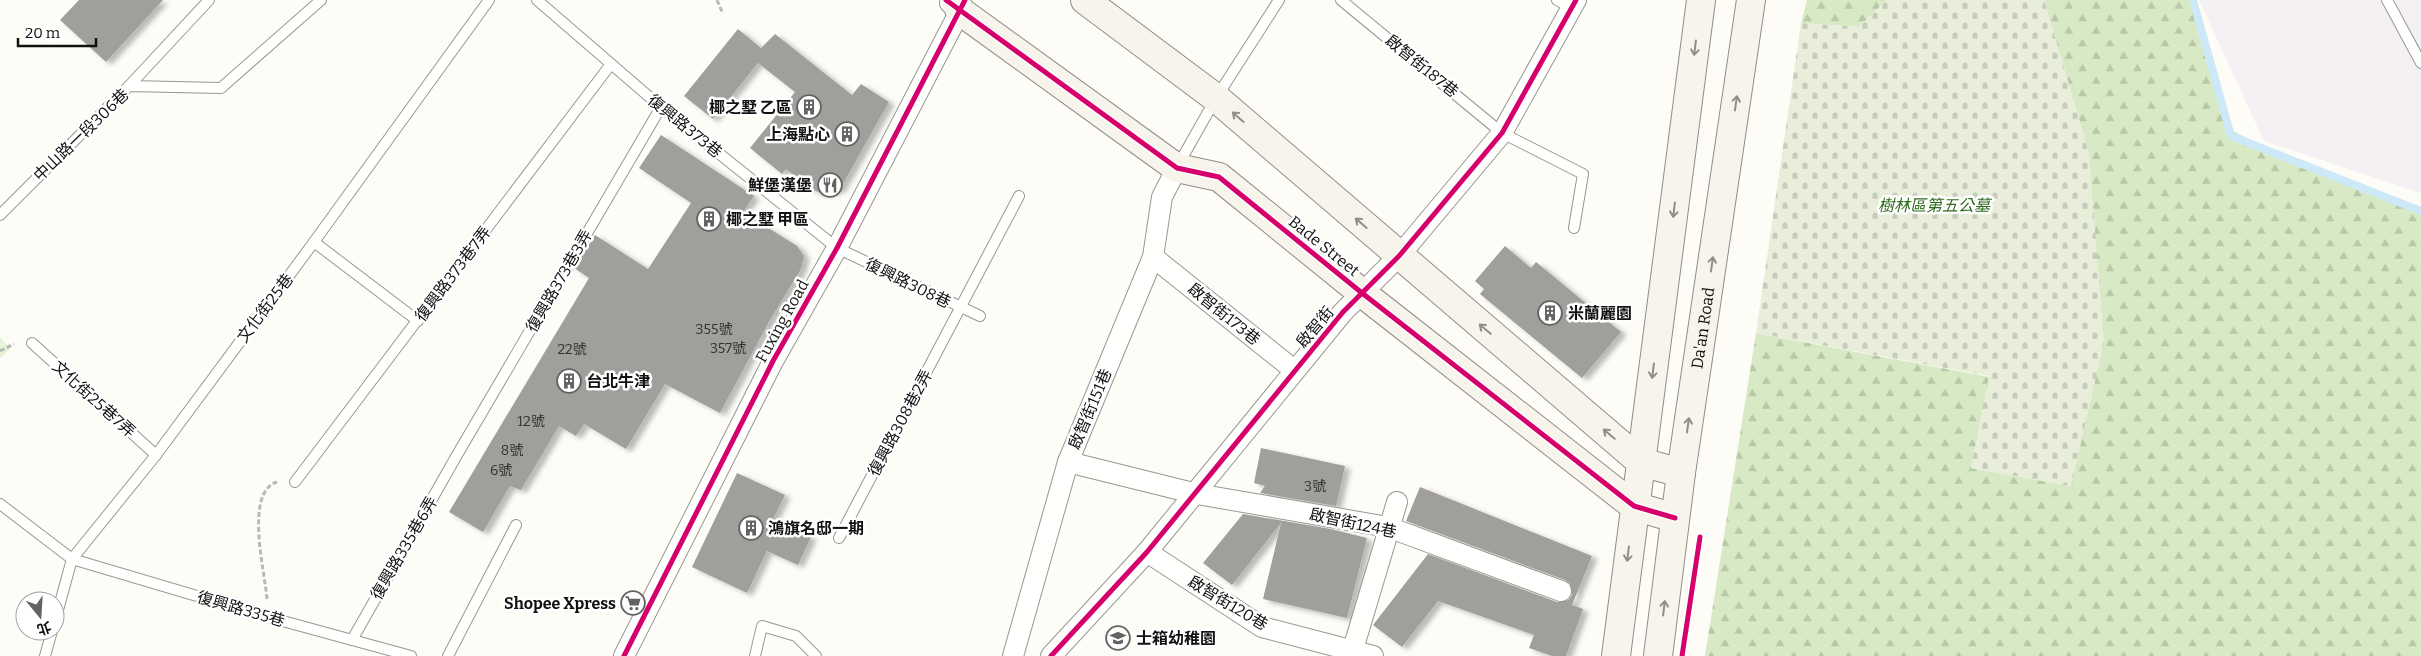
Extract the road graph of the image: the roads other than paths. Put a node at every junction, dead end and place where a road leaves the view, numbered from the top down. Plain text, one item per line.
1 (210, 0) edge
2 (321, 0) edge
3 (489, 0) edge
4 (537, 0) edge
5 (1085, 0) edge
6 (1279, 0) edge
7 (1341, 0) edge
8 (1701, 0) edge
9 (1751, 0) edge
10 (2387, 0) edge
11 (957, 3) edge
12 (1568, 3) edge
13 (2421, 63) edge
14 (611, 64) junction
15 (129, 86) junction
16 (1216, 98) junction
17 (661, 107) junction
18 (1502, 133) junction
19 (1177, 168) junction
20 (1019, 196) dead end
21 (0, 215) edge
22 (1574, 228) dead end
23 (314, 242) junction
24 (837, 248) junction
25 (1399, 256) junction
26 (1153, 257) junction
27 (1362, 293) junction
28 (962, 308) junction
29 (980, 316) dead end
30 (418, 320) junction
31 (32, 342) dead end
32 (1294, 370) junction
33 (156, 455) junction
34 (457, 455) joint
35 (1068, 462) junction
36 (1642, 462) junction
37 (1681, 473) junction
38 (295, 482) road end
39 (1197, 494) junction
40 (1397, 502) dead end
41 (0, 504) edge
42 (1634, 506) junction
43 (1675, 518) junction
44 (516, 525) dead end
45 (1388, 527) junction
46 (839, 538) dead end
47 (1148, 552) junction
48 (72, 559) junction
49 (63, 591) edge
50 (1561, 591) dead end
51 (352, 640) junction
52 (49, 641) edge
53 (1352, 654) edge
54 (45, 656) edge
55 (411, 656) edge
56 (448, 656) edge
57 (624, 656) edge
58 (755, 656) edge
59 (816, 656) edge
60 (1014, 656) edge
61 (1052, 656) edge
62 (1373, 656) edge
63 (1616, 656) edge
64 (1658, 656) edge

1 - 15 lane
2 - 15 lane, 中山路一段306巷
3 - 23 lane, 文化街25巷
4 - 14 lane, 復興路373巷
5 - 16 street
6 - 16 lane
7 - 18 lane, 啟智街187巷
8 -> 36 street
37 -> 9 street, Da'an Road
10 - 13 lane
11 - 19 street, Bade Street
11 - 24 street, Fuxing Road
12 - 18 street, 啟智街
14 - 17 lane, 復興路373巷
14 - 30 lane, 復興路373巷7弄
15 - 21 lane, 中山路一段306巷
16 - 19 lane
25 -> 16 street
17 - 24 lane, 復興路373巷
17 - 34 lane, 復興路373巷3弄
18 - 22 lane, 啟智街187巷
18 - 25 street, 啟智街
19 - 26 street, 啟智街151巷
19 - 27 street, Bade Street
20 - 28 lane, 復興路308巷2弄
23 - 30 lane
23 - 33 lane, 文化街25巷
24 - 28 lane, 復興路308巷
24 - 57 street, Fuxing Road
25 - 27 street, 啟智街
36 -> 25 street
26 - 32 street, 啟智街173巷
26 - 35 street, 啟智街151巷
27 - 32 street, 啟智街
27 - 42 street, Bade Street
28 - 29 lane, 復興路308巷
28 - 46 lane, 復興路308巷2弄
30 - 38 lane, 復興路373巷7弄
31 - 33 lane, 文化街25巷7弄
32 - 39 street, 啟智街
33 - 48 lane, 文化街25巷
34 - 51 lane, 復興路335巷6弄
35 - 39 street, 啟智街124巷
35 - 60 street, 啟智街151巷
36 - 37 street
36 - 42 street
37 - 43 street, Da'an Road
39 - 45 street, 啟智街124巷
39 - 47 street, 啟智街
40 - 45 street
41 - 48 lane
42 - 43 street, Bade Street
42 -> 63 street
64 -> 43 street, Da'an Road
44 - 56 lane
45 - 50 street, 啟智街124巷
45 - 53 street
47 - 53 street, 啟智街120巷
47 - 61 street, 啟智街
48 - 49 lane, 文化街25巷
48 - 51 lane, 復興路335巷
51 - 55 lane, 復興路335巷
52 - 54 lane
53 - 62 street, 啟智街120巷
58 - 59 lane

